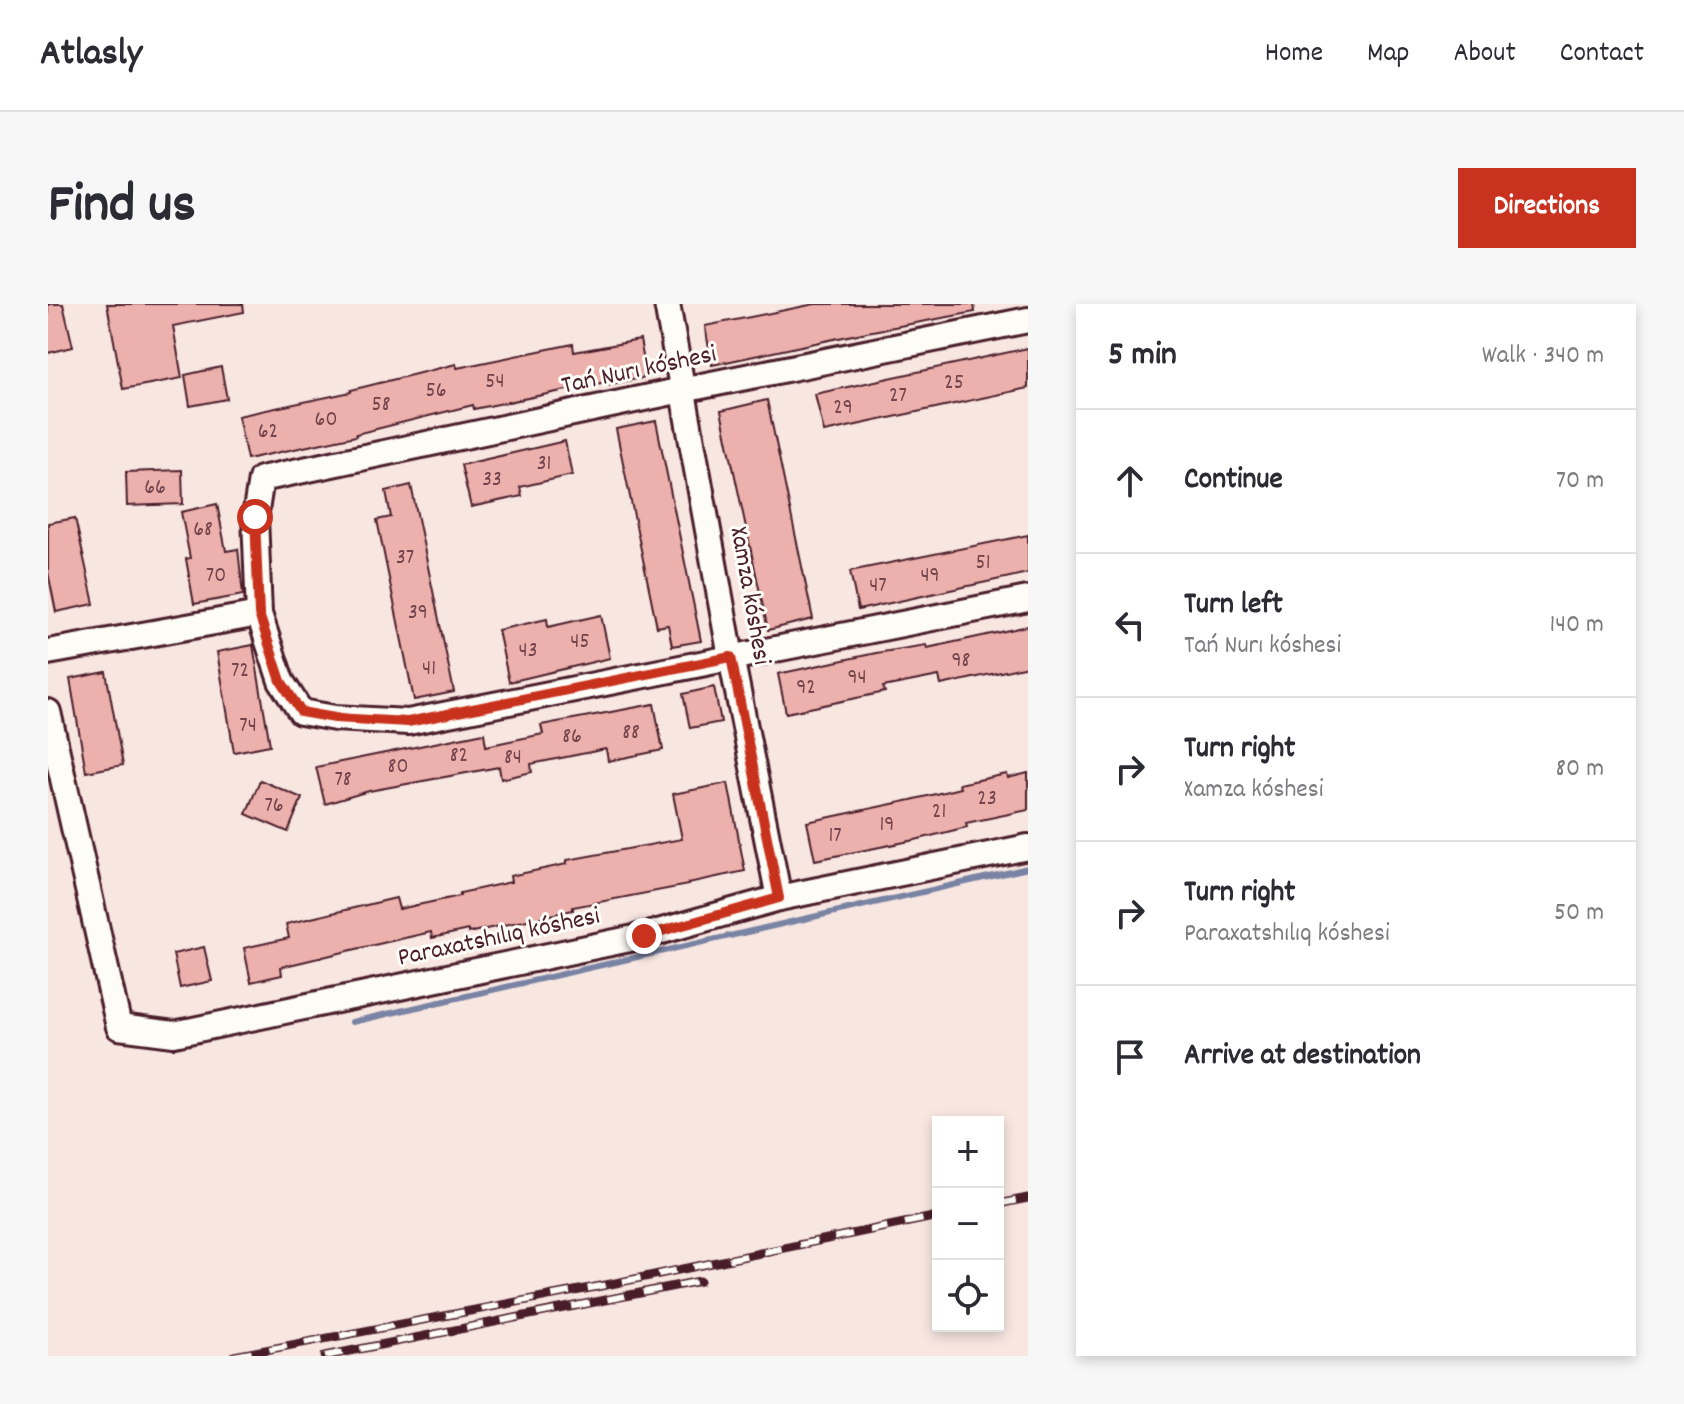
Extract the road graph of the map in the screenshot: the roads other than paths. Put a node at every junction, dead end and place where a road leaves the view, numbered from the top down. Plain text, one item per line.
1 (667, 304) edge
2 (1028, 320) edge
3 (682, 390) junction
4 (1028, 599) edge
5 (259, 614) junction
6 (48, 652) edge
7 (731, 657) junction
8 (48, 712) edge
9 (1028, 847) edge
10 (779, 898) junction

1 - 3 street, Xamza kóshesi
2 - 3 street, Tań Nurı kóshesi
3 - 5 street, Tań Nurı kóshesi
3 - 7 street, Xamza kóshesi
4 - 7 street
5 - 6 street
5 - 7 street
7 - 10 street, Xamza kóshesi
8 - 10 street, Paraxatshılıq kóshesi
9 - 10 street, Paraxatshılıq kóshesi

